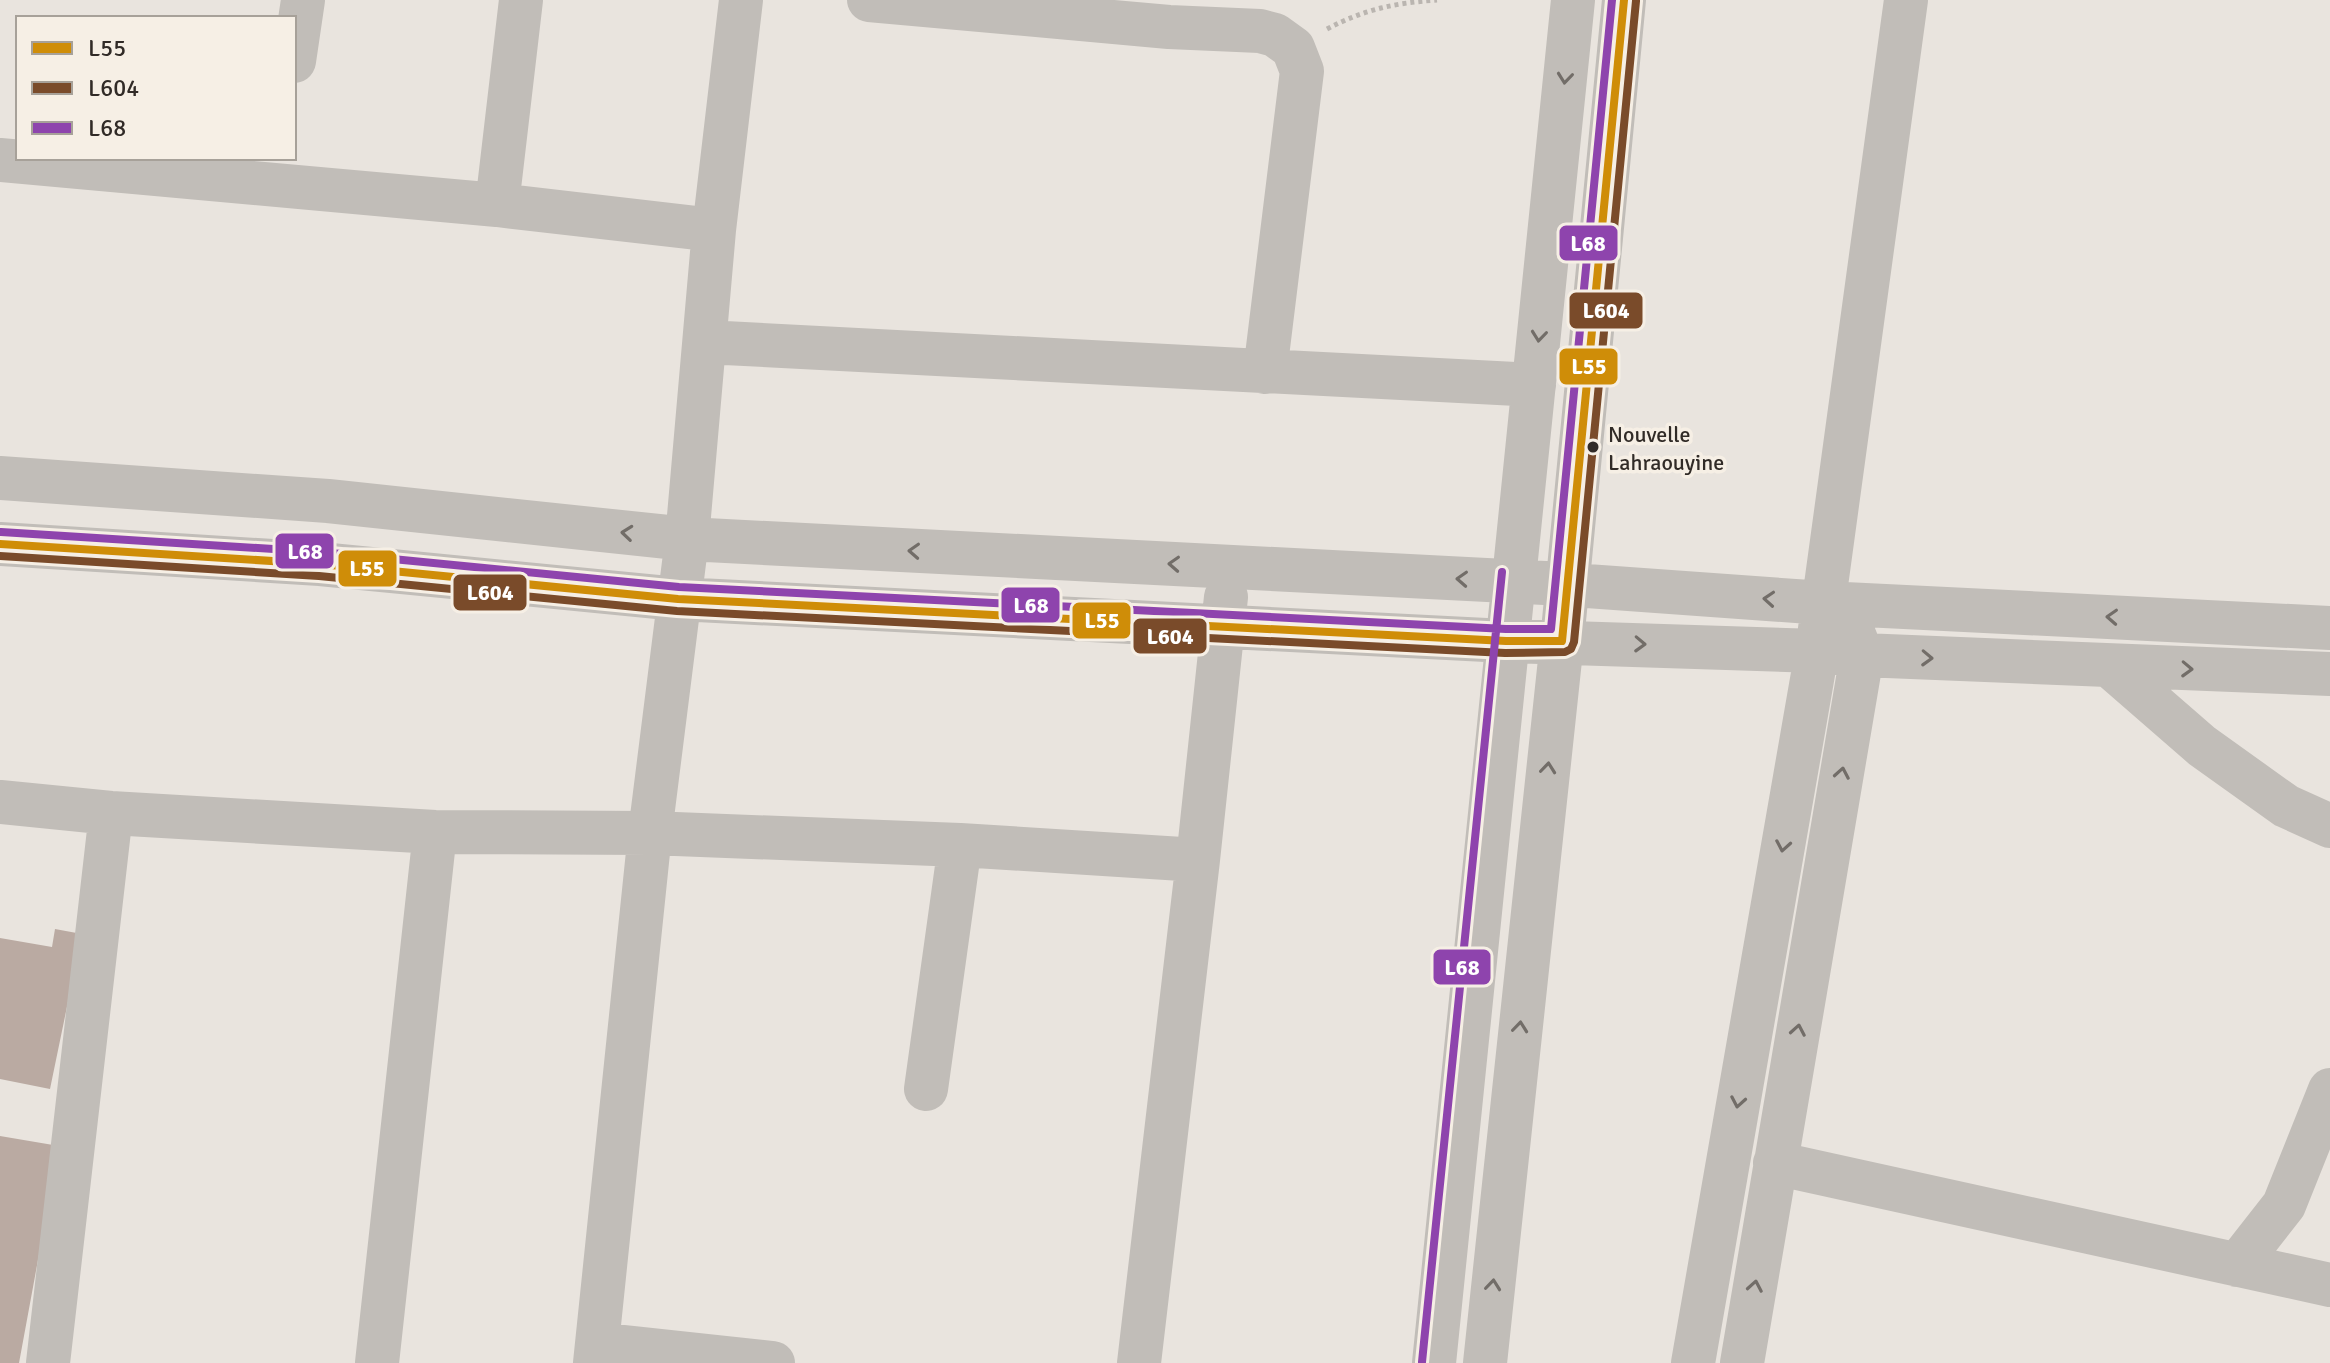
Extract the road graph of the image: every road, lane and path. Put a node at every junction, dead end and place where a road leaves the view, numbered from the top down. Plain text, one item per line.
1 (303, 0) edge
2 (521, 0) edge
3 (741, 0) edge
4 (869, 0) edge
5 (1437, 0) edge
6 (1573, 0) edge
7 (1624, 0) edge
8 (1906, 0) edge
9 (969, 4) edge
10 (1170, 13) edge
11 (296, 47) edge
12 (1293, 48) junction
13 (0, 160) edge
14 (278, 172) edge
15 (497, 205) junction
16 (714, 230) junction
17 (705, 342) junction
18 (1265, 372) junction
19 (1534, 385) junction
20 (0, 478) edge
21 (687, 539) junction
22 (0, 544) edge
23 (1229, 567) junction
24 (1513, 581) junction
25 (1567, 584) junction
26 (678, 599) junction
27 (1824, 603) junction
28 (1224, 626) junction
29 (2330, 628) edge
30 (1506, 641) junction
31 (1562, 641) junction
32 (1817, 651) junction
33 (1862, 655) junction
34 (2110, 666) junction
35 (2330, 674) edge
36 (0, 802) edge
37 (111, 813) junction
38 (2330, 826) edge
39 (435, 832) junction
40 (650, 833) junction
41 (960, 845) junction
42 (1198, 860) junction
43 (926, 1089) dead end
44 (2330, 1090) edge
45 (1775, 1163) junction
46 (1455, 1164) junction
47 (1506, 1165) junction
48 (2237, 1265) junction
49 (2330, 1285) edge
50 (596, 1354) edge
51 (48, 1363) edge
52 (377, 1363) edge
53 (773, 1363) edge
54 (1139, 1363) edge
55 (1434, 1363) edge
56 (1485, 1363) edge
57 (1693, 1363) edge
58 (1742, 1363) edge

1 - 11 street
2 - 15 street
3 - 16 street
4 - 9 street
5 - 12 path
6 -> 19 street
7 - 25 street
8 - 27 street
9 - 10 street
10 - 12 street
12 - 18 street
13 - 14 street
14 - 15 street
15 - 16 street
16 - 17 street
17 - 18 street
17 - 21 street
18 - 19 street
19 - 24 street
21 -> 20 street
23 -> 21 street
21 - 26 street
22 - 26 street
24 -> 23 street
23 - 28 street
24 - 25 street
24 - 30 street
27 -> 25 street
25 - 31 street
26 - 28 street
26 - 40 street
29 -> 27 street
27 - 32 street
27 - 33 street
28 - 30 street
28 - 42 street
30 - 31 street
30 - 46 street
31 -> 32 street
47 -> 31 street
32 - 33 street
32 -> 57 street
33 -> 34 street
45 -> 33 street
34 -> 35 street
34 - 38 street
36 - 37 street
37 - 39 street
37 - 51 street
39 - 40 street
39 - 52 street
40 - 41 street
40 - 50 street
41 - 42 street
41 - 43 street
42 - 54 street
44 - 48 street
45 - 48 street
58 -> 45 street
46 - 47 street
46 - 55 street
56 -> 47 street
48 - 49 street
50 - 53 street

